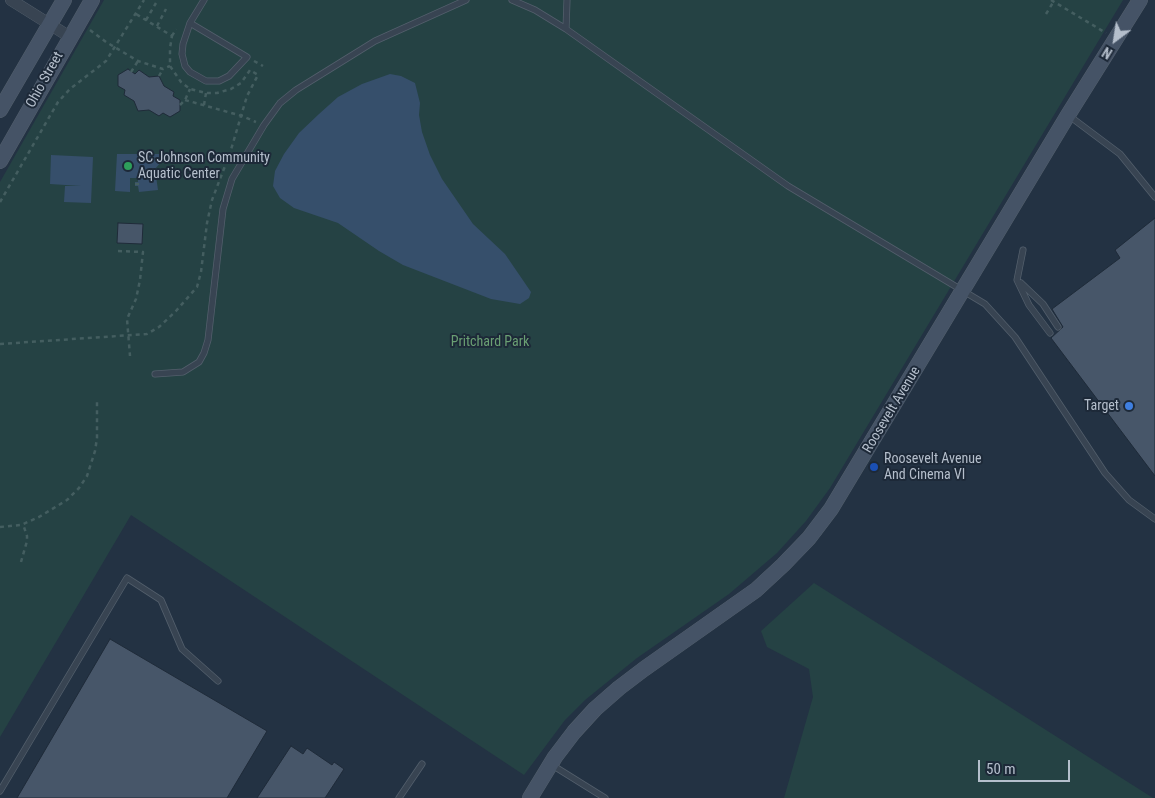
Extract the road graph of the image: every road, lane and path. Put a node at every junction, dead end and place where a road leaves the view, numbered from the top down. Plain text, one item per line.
1 (11, 0) edge
2 (64, 0) edge
3 (92, 0) edge
4 (144, 0) edge
5 (204, 0) edge
6 (466, 0) edge
7 (512, 0) edge
8 (567, 0) edge
9 (1140, 0) edge
10 (1053, 1) edge
11 (156, 3) dead end
12 (166, 9) dead end
13 (136, 14) junction
14 (1046, 14) dead end
15 (146, 20) junction
16 (190, 23) junction
17 (50, 24) junction
18 (156, 26) junction
19 (87, 28) dead end
20 (176, 29) dead end
21 (566, 29) junction
22 (172, 36) junction
23 (70, 37) junction
24 (1116, 39) junction
25 (115, 48) junction
26 (138, 61) junction
27 (170, 66) junction
28 (163, 69) junction
29 (131, 72) dead end
30 (159, 76) dead end
31 (190, 89) junction
32 (206, 93) junction
33 (185, 100) junction
34 (180, 105) dead end
35 (204, 105) junction
36 (0, 110) edge
37 (1068, 115) junction
38 (242, 116) junction
39 (264, 125) junction
40 (0, 161) edge
41 (1155, 197) edge
42 (0, 202) edge
43 (1023, 250) dead end
44 (118, 251) dead end
45 (1017, 280) junction
46 (964, 290) junction
47 (1058, 327) dead end
48 (1050, 333) dead end
49 (127, 336) junction
50 (0, 344) edge
51 (130, 356) dead end
52 (155, 374) dead end
53 (97, 402) dead end
54 (1155, 519) edge
55 (23, 524) junction
56 (0, 527) edge
57 (21, 562) dead end
58 (218, 681) dead end
59 (422, 764) dead end
60 (550, 764) junction
61 (0, 791) edge
62 (398, 798) edge
63 (530, 798) edge
64 (606, 798) edge

1 - 17 street
2 - 17 street, Ohio Street
3 - 23 street, Ohio Street
4 - 13 path
5 - 16 lane
6 - 39 lane
7 - 21 lane
8 - 21 lane
9 - 24 street, Roosevelt Avenue
10 - 14 path
10 - 24 path
11 - 15 path
12 - 18 path
13 - 15 path
13 - 25 path
15 - 18 path
16 - 16 lane
17 - 23 street
17 - 36 street, Ohio Street
18 - 22 path
19 - 25 path
20 - 22 path
21 - 46 lane
22 - 27 path
23 - 40 street, Ohio Street
24 - 37 street, Roosevelt Avenue
25 - 26 path
25 - 42 path
26 - 28 path
26 - 29 path
27 - 28 path
27 - 31 path
28 - 30 path
31 - 32 path
31 - 33 path
32 - 35 path
32 - 38 path
33 - 34 path
33 - 35 path
35 - 38 path
37 - 41 lane
37 - 46 street, Roosevelt Avenue
38 - 39 path
38 - 49 path
39 - 52 lane
43 - 45 lane
44 - 49 path
45 - 47 lane
45 - 48 lane
46 - 54 lane
46 - 60 street, Roosevelt Avenue
49 - 50 path
49 - 51 path
53 - 55 path
55 - 56 path
55 - 57 path
58 - 61 lane
59 - 62 lane
60 - 63 street, Roosevelt Avenue
60 - 64 lane

